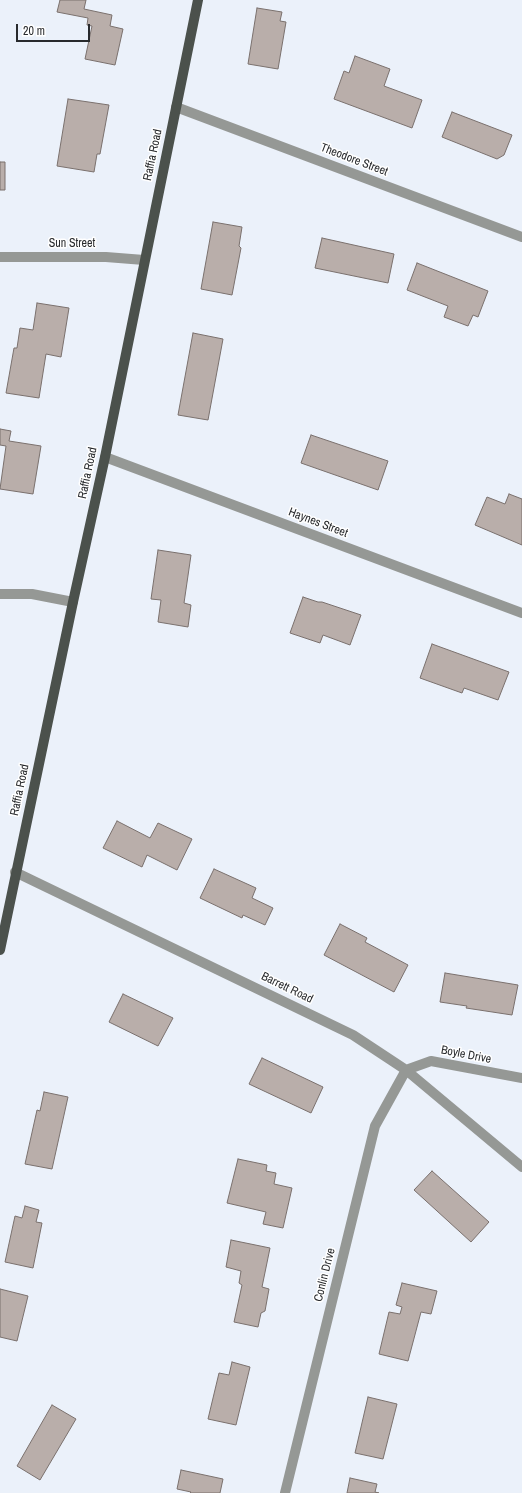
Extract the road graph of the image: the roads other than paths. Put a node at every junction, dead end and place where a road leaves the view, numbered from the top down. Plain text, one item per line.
1 (198, 0) edge
2 (176, 107) junction
3 (522, 237) edge
4 (0, 258) edge
5 (144, 260) junction
6 (105, 457) junction
7 (0, 594) edge
8 (73, 602) junction
9 (522, 613) edge
10 (15, 872) junction
11 (0, 950) edge
12 (406, 1070) junction
13 (522, 1078) edge
14 (522, 1167) edge
15 (285, 1493) edge

1 - 2 main road, Raffia Road
2 - 3 street, Theodore Street
2 - 5 main road, Raffia Road
4 - 5 street, Sun Street
5 - 6 main road, Raffia Road
6 - 8 main road, Raffia Road
6 - 9 street, Haynes Street
7 - 8 street
8 - 10 main road, Raffia Road
10 - 11 main road, Raffia Road
10 - 12 street, Barrett Road
12 - 13 street, Boyle Drive
12 - 14 street, Barrett Road
12 - 15 street, Conlin Drive

